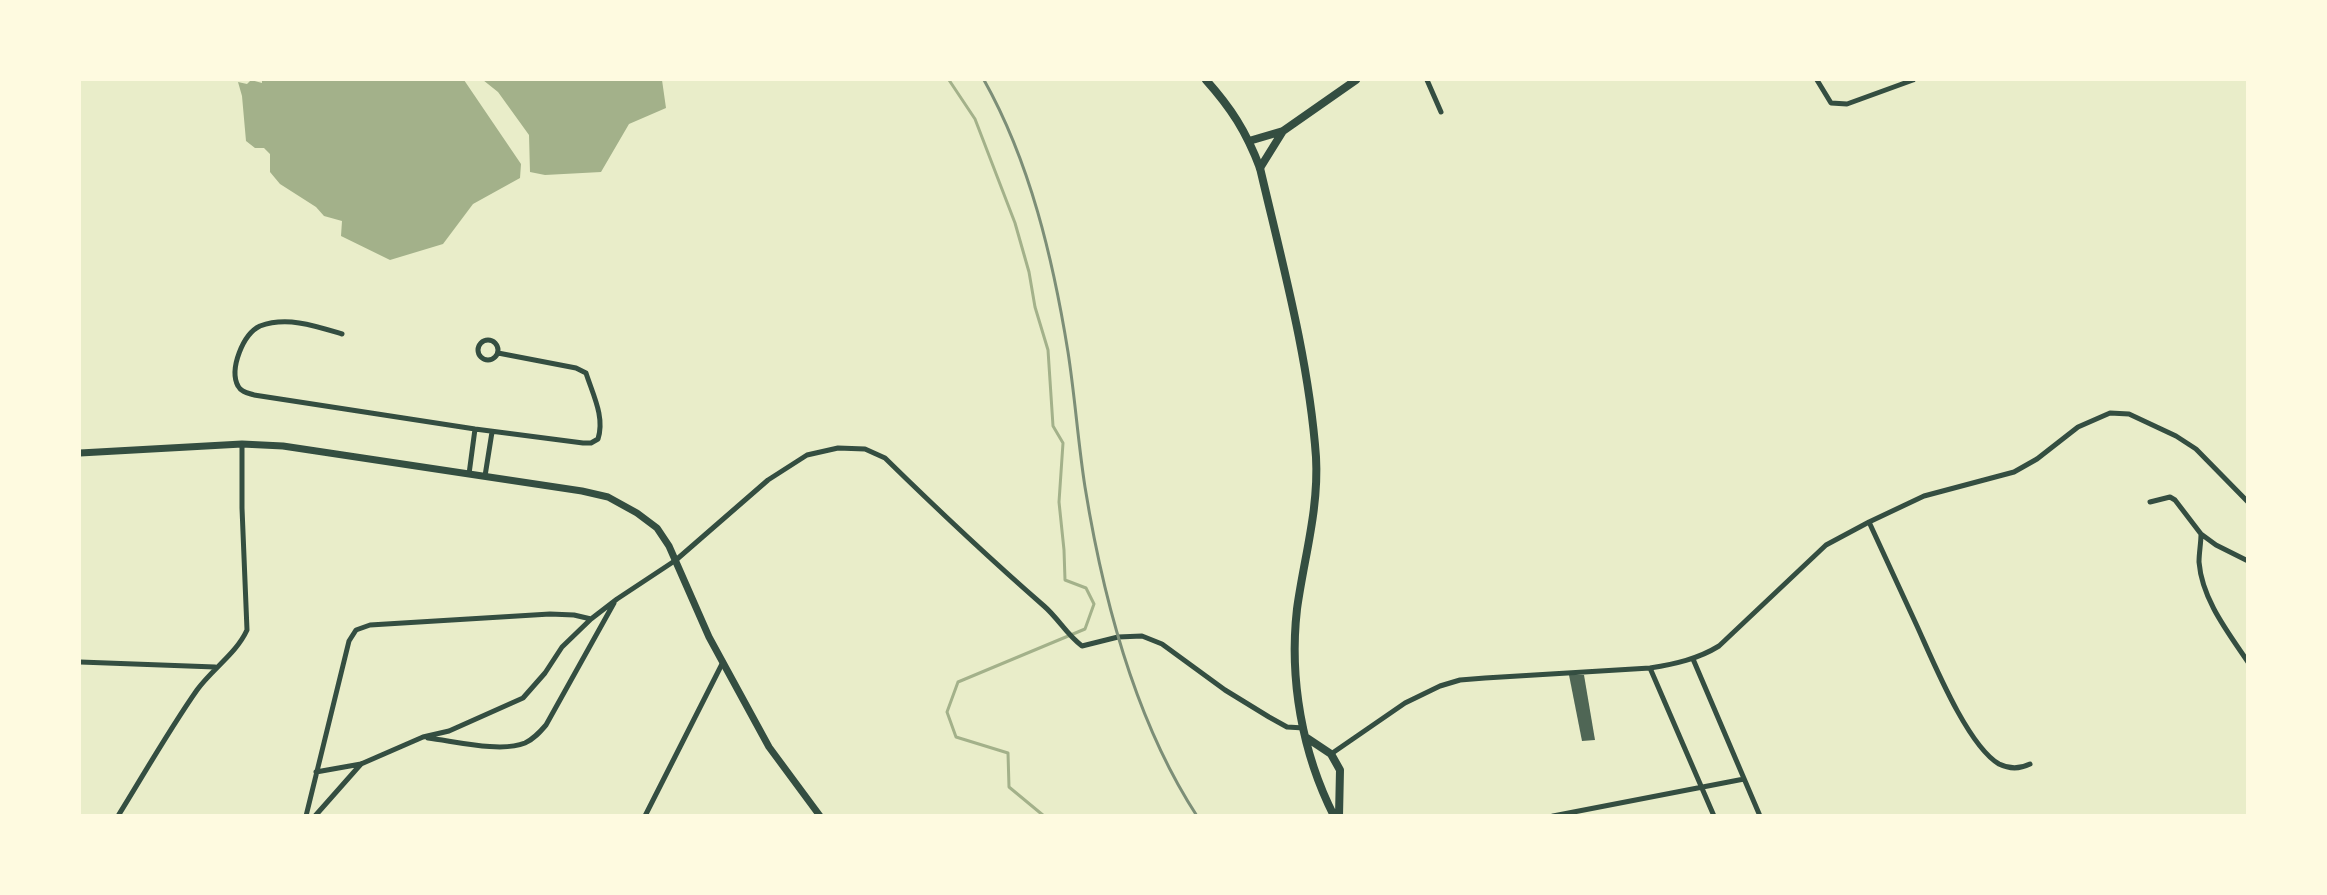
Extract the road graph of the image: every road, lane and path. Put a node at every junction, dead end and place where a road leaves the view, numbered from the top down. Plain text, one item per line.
1 (1206, 80) edge
2 (1356, 80) edge
3 (1427, 80) edge
4 (1817, 80) edge
5 (1913, 80) edge
6 (1441, 112) dead end
7 (1283, 131) junction
8 (1250, 141) junction
9 (1260, 168) junction
10 (342, 334) dead end
11 (498, 353) dead end
12 (475, 429) junction
13 (492, 432) junction
14 (242, 444) junction
15 (80, 453) edge
16 (469, 474) junction
17 (485, 476) junction
18 (2150, 502) dead end
19 (2247, 502) edge
20 (1869, 522) junction
21 (2201, 534) junction
22 (676, 560) junction
23 (2247, 561) edge
24 (617, 599) junction
25 (591, 619) junction
26 (1693, 659) junction
27 (80, 662) edge
28 (723, 662) junction
29 (2247, 662) edge
30 (215, 667) junction
31 (1650, 668) junction
32 (1304, 728) junction
33 (423, 737) junction
34 (1307, 738) junction
35 (1331, 754) junction
36 (361, 764) junction
37 (2030, 764) dead end
38 (1314, 766) junction
39 (316, 772) junction
40 (1744, 779) junction
41 (1702, 788) junction
42 (1341, 791) junction
43 (1323, 794) junction
44 (118, 816) edge
45 (306, 816) edge
46 (315, 816) edge
47 (645, 816) edge
48 (820, 816) edge
49 (1334, 816) edge
50 (1340, 816) edge
51 (1553, 816) edge
52 (1714, 816) edge
53 (1760, 816) edge

1 - 8 main road
2 - 7 main road
3 - 6 street
4 - 5 street
7 - 8 main road
7 - 9 main road
8 - 9 main road
9 - 32 main road
10 - 12 street
11 - 13 street
12 - 13 street
12 - 16 street
13 - 17 street
14 - 15 street
14 - 16 street
14 - 30 street
16 - 17 street
17 - 22 street
18 - 21 street
19 - 20 street
20 - 26 street
20 - 37 street
21 - 23 street
21 - 29 street
22 - 24 street
22 - 28 street
22 - 32 street
24 - 25 street
24 - 33 street
25 - 33 street
25 - 39 street
26 - 31 street
26 - 40 street
27 - 30 street
28 - 47 street
28 - 48 street
30 - 44 street
31 - 35 street
31 - 41 street
32 - 34 main road
33 - 36 street
34 - 35 main road
34 - 38 main road
35 - 38 main road
35 - 42 main road
36 - 39 street
36 - 46 street
38 - 43 main road
39 - 45 street
40 - 41 street
40 - 53 street
41 - 51 street
41 - 52 street
42 - 43 main road
42 - 50 main road
43 - 49 main road

